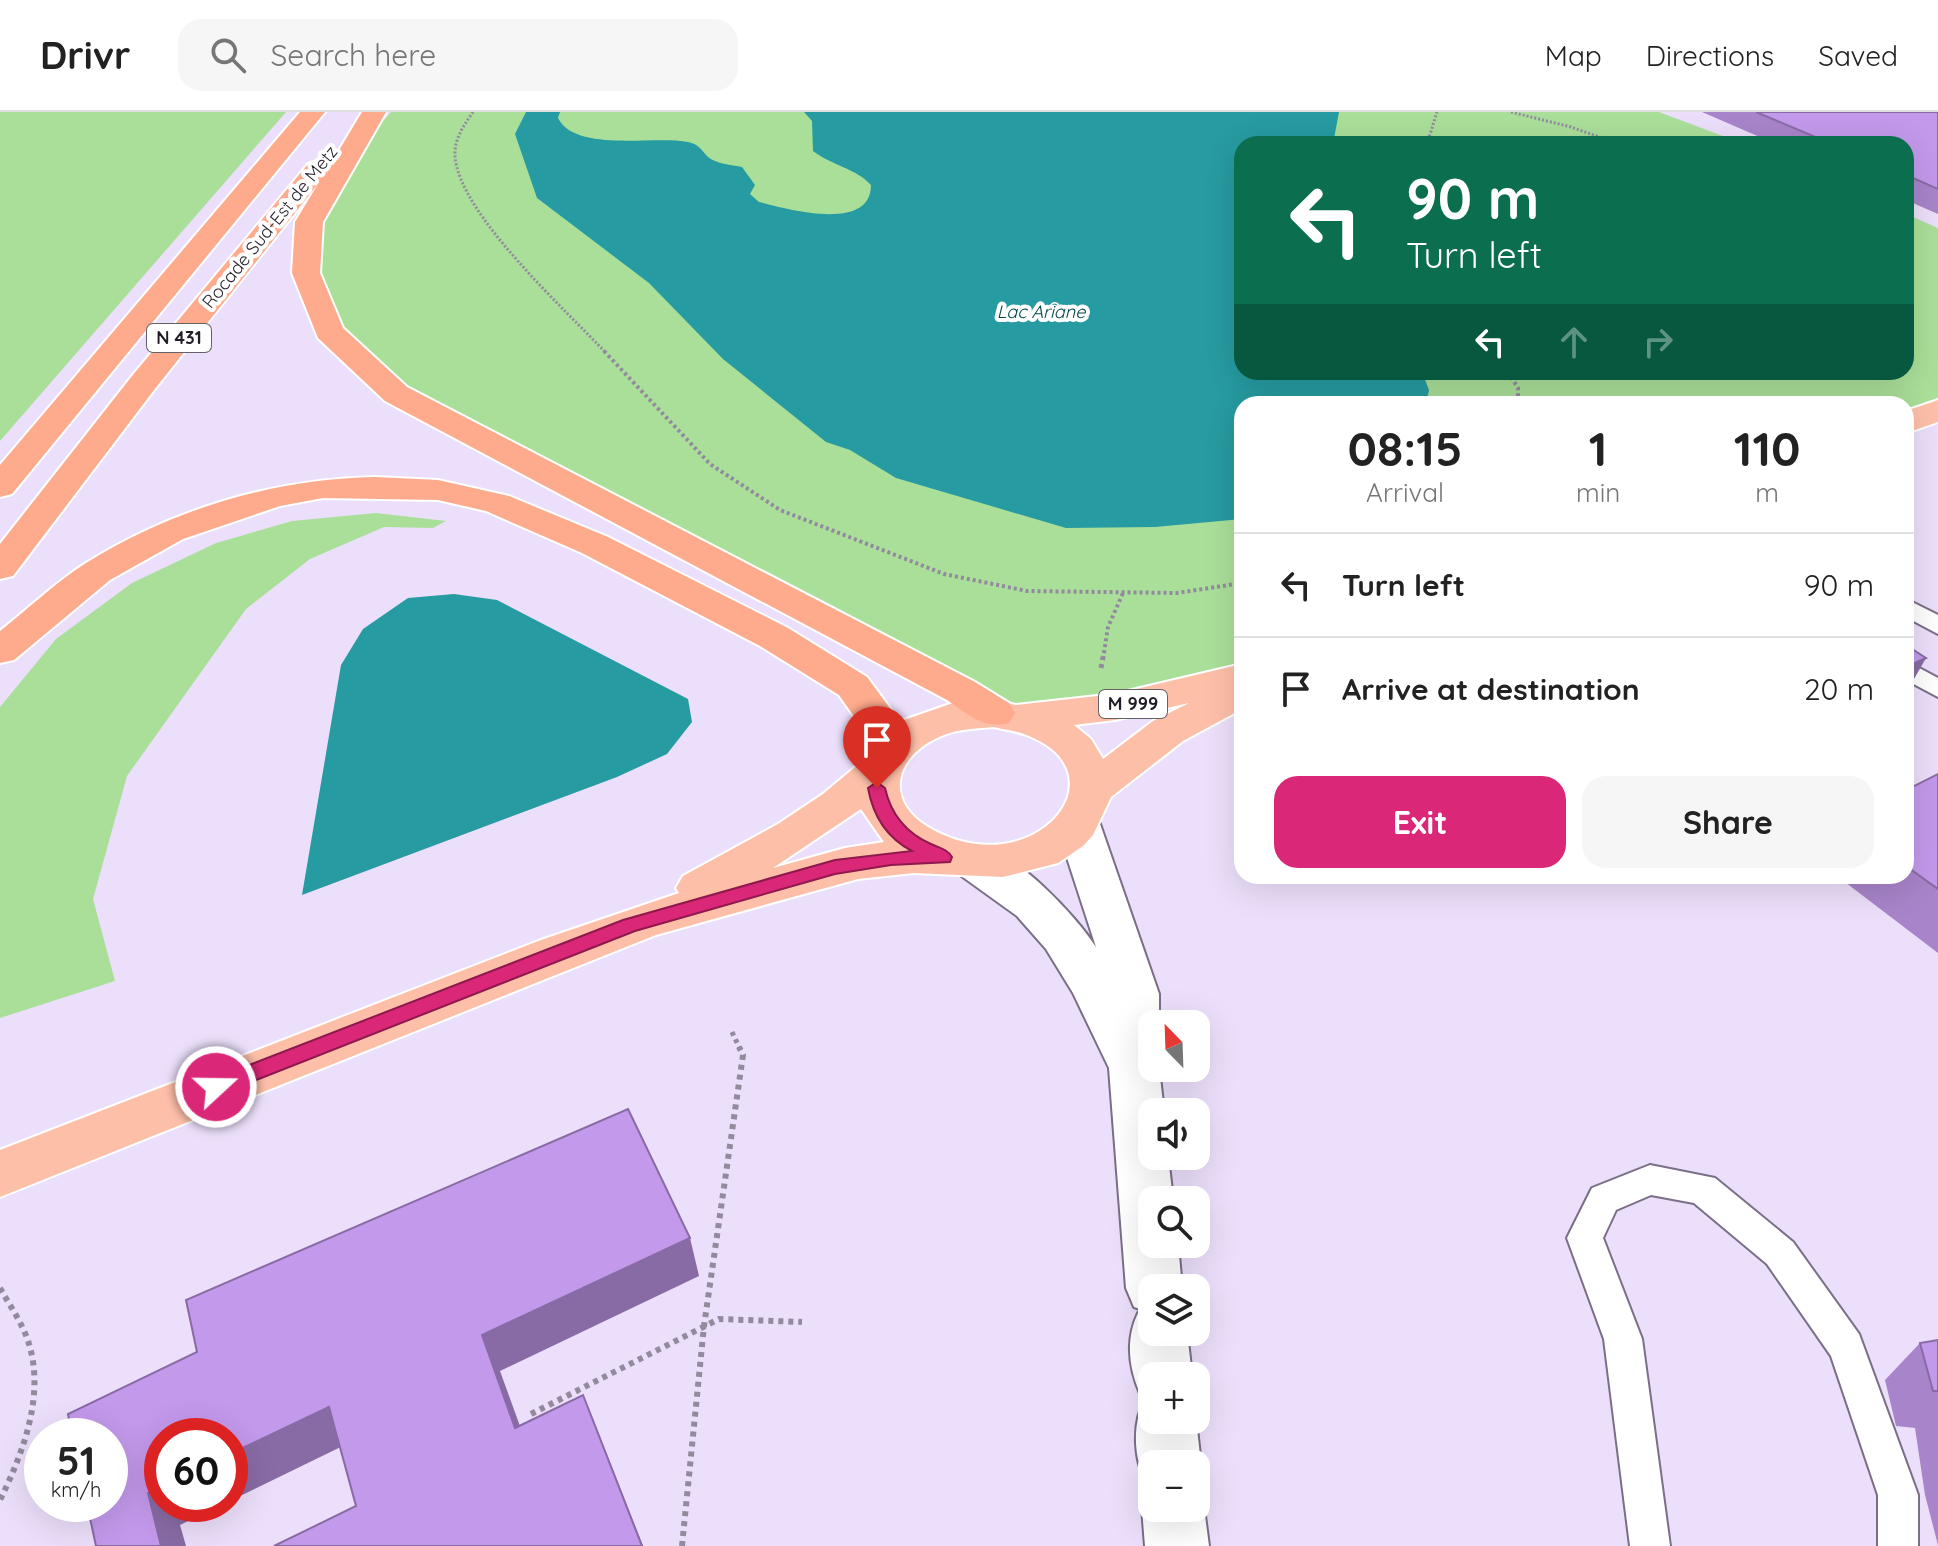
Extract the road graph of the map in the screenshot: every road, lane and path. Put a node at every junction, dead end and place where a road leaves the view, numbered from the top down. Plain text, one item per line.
1 (313, 112) edge
2 (363, 112) edge
3 (374, 112) edge
4 (473, 112) edge
5 (1437, 112) edge
6 (1511, 112) edge
7 (1430, 136) edge
8 (1596, 136) edge
9 (1938, 410) edge
10 (1914, 420) edge
11 (0, 487) edge
12 (0, 568) edge
13 (1234, 584) edge
14 (1123, 593) junction
15 (1914, 611) edge
16 (1938, 626) edge
17 (0, 651) edge
18 (1914, 674) edge
19 (1234, 679) edge
20 (1938, 689) edge
21 (1234, 696) edge
22 (1115, 707) junction
23 (1008, 715) junction
24 (885, 760) junction
25 (1085, 807) junction
26 (960, 860) junction
27 (630, 925) junction
28 (732, 1032) dead end
29 (1134, 1070) junction
30 (0, 1174) edge
31 (1153, 1274) edge
32 (0, 1288) edge
33 (802, 1322) dead end
34 (704, 1326) junction
35 (531, 1414) dead end
36 (0, 1500) edge
37 (1174, 1522) edge
38 (682, 1546) edge
39 (1177, 1546) edge
40 (1650, 1546) edge
41 (1898, 1546) edge

1 - 11 highway, Rocade Sud-Est de Metz / N 431
2 - 12 highway, Rocade Sud-Est de Metz / N 431
3 - 23 highway
4 - 14 path
5 - 7 path
6 - 8 path
9 - 10 main road
13 - 14 path
14 - 22 path
15 - 16 lane
17 - 24 highway
18 - 20 lane
19 - 22 main road, M 999
21 - 25 main road, M 999
22 - 23 main road, M 999
23 - 24 main road
23 - 25 main road
24 - 26 main road
24 - 27 main road
25 - 26 main road
25 - 29 street
26 - 27 main road
26 - 29 street
27 - 30 main road
28 - 34 path
29 - 31 street
32 - 36 path
33 - 34 path
34 - 35 path
34 - 38 path
37 - 39 street
40 - 41 lane

